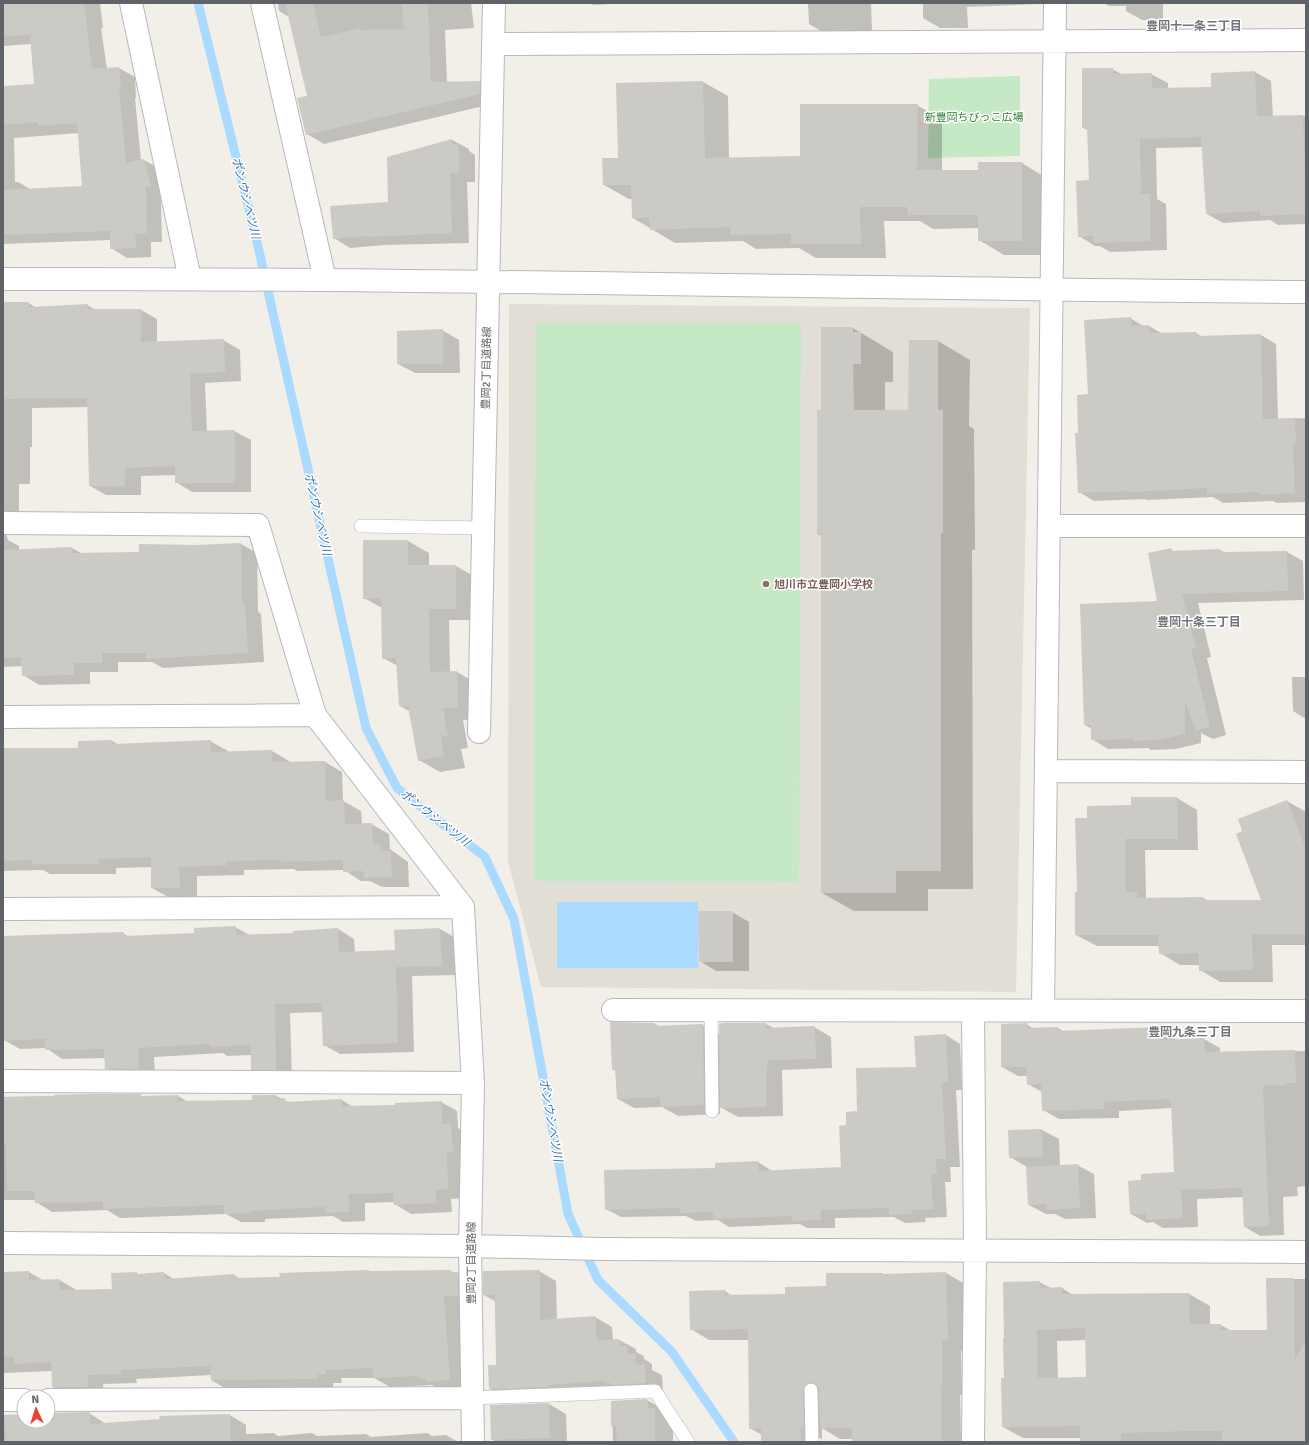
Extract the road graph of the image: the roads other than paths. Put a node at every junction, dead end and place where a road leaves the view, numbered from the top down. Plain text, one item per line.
1 (131, 3) edge
2 (262, 3) edge
3 (494, 3) edge
4 (1055, 3) edge
5 (1306, 40) edge
6 (1055, 41) junction
7 (493, 44) junction
8 (3, 279) edge
9 (190, 279) junction
10 (326, 280) junction
11 (488, 282) junction
12 (1051, 290) junction
13 (1306, 292) edge
14 (3, 523) edge
15 (361, 526) dead end
16 (1050, 526) junction
17 (1306, 526) edge
18 (483, 528) junction
19 (315, 715) junction
20 (3, 717) edge
21 (479, 732) dead end
22 (1046, 771) junction
23 (1306, 772) edge
24 (463, 907) junction
25 (3, 909) edge
26 (614, 1010) dead end
27 (710, 1010) junction
28 (973, 1011) junction
29 (1043, 1011) junction
30 (1306, 1011) edge
31 (3, 1081) edge
32 (473, 1083) junction
33 (712, 1111) dead end
34 (3, 1243) edge
35 (470, 1246) junction
36 (975, 1250) junction
37 (1306, 1252) edge
38 (811, 1390) dead end
39 (472, 1398) junction
40 (3, 1400) edge
41 (16, 1400) edge
42 (56, 1400) edge
43 (472, 1442) edge
44 (688, 1442) edge
45 (812, 1442) edge
46 (974, 1442) edge

1 - 9 street
2 - 10 street
3 - 7 street, 豊岡2丁目道路線
4 - 6 street
5 - 6 street
6 - 7 street
6 - 12 street
7 - 11 street, 豊岡2丁目道路線
8 - 9 street
9 - 10 street
10 - 11 street
11 - 12 street
11 - 18 street, 豊岡2丁目道路線
12 - 13 street
12 - 16 street
14 - 19 street
15 - 18 lane
16 - 17 street
16 - 22 street
18 - 21 street, 豊岡2丁目道路線
19 - 20 street
19 - 24 street
22 - 23 street
22 - 29 street
24 - 25 street
24 - 32 street, 豊岡2丁目道路線
26 - 27 street
27 - 28 street
27 - 33 lane
28 - 29 street
28 - 36 street
29 - 30 street
31 - 32 street
32 - 35 street, 豊岡2丁目道路線
34 - 35 street
35 - 36 street
35 - 39 street, 豊岡2丁目道路線
36 - 37 street
36 - 46 street
38 - 45 lane
39 - 42 street
39 - 43 street, 豊岡2丁目道路線
39 - 44 lane
40 - 41 street

